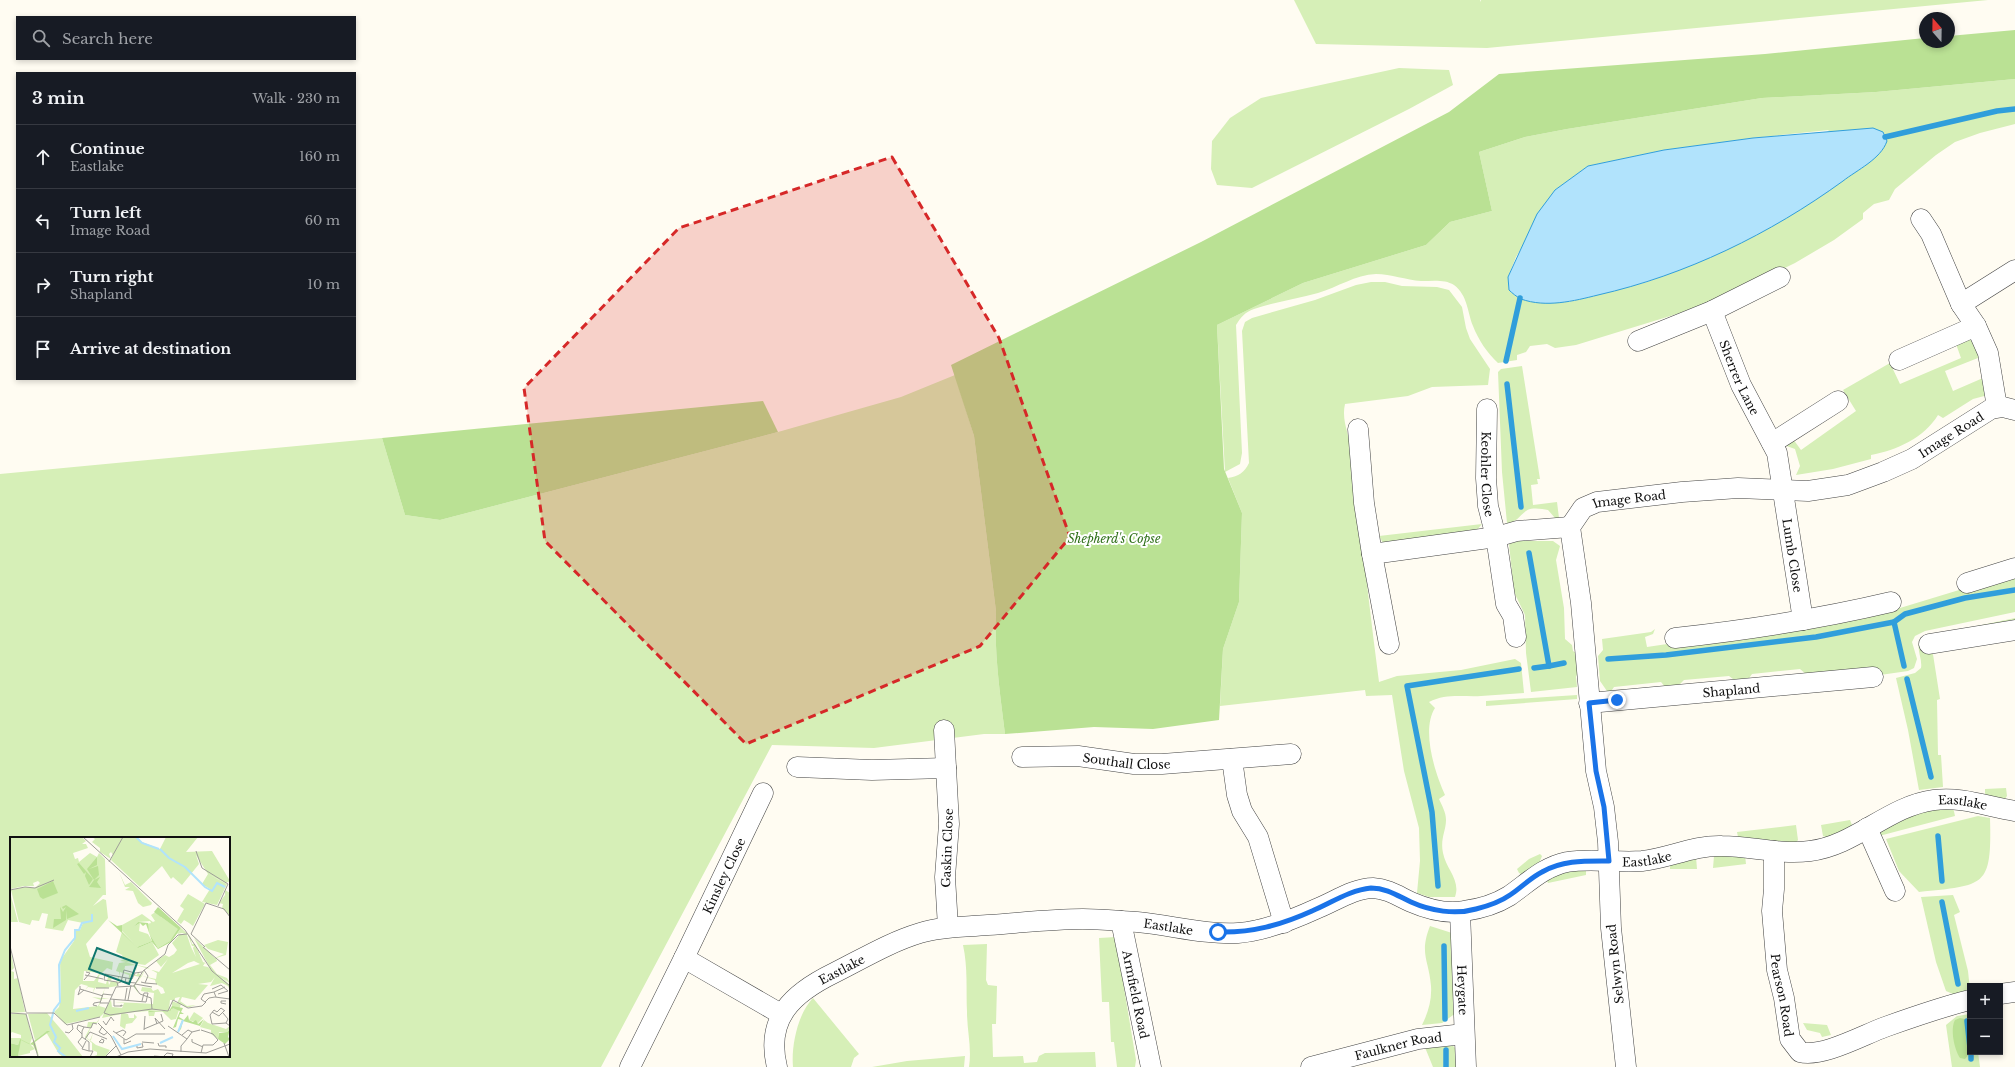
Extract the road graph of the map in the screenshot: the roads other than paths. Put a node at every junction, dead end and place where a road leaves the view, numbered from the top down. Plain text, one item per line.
1 (1921, 219) dead end
2 (2015, 270) edge
3 (1780, 277) dead end
4 (1961, 304) junction
5 (1712, 311) junction
6 (1976, 326) junction
7 (1638, 341) dead end
8 (1899, 360) dead end
9 (1838, 401) dead end
10 (1487, 409) dead end
11 (2006, 409) edge
12 (1358, 429) dead end
13 (1772, 443) junction
14 (1782, 490) junction
15 (1570, 527) junction
16 (1496, 537) junction
17 (1372, 554) junction
18 (2015, 568) edge
19 (1967, 583) dead end
20 (1891, 602) dead end
21 (1803, 620) junction
22 (2015, 630) edge
23 (1516, 637) dead end
24 (1675, 638) dead end
25 (1389, 644) dead end
26 (1929, 644) dead end
27 (1873, 677) dead end
28 (1589, 703) junction
29 (944, 730) dead end
30 (1291, 754) dead end
31 (1022, 757) dead end
32 (1232, 759) junction
33 (797, 767) dead end
34 (946, 768) junction
35 (763, 793) dead end
36 (2015, 811) edge
37 (1867, 828) junction
38 (1774, 851) junction
39 (1609, 861) junction
40 (1895, 890) dead end
41 (1460, 912) junction
42 (1121, 921) junction
43 (1284, 923) junction
44 (948, 927) junction
45 (684, 958) junction
46 (2015, 992) edge
47 (2003, 994) edge
48 (1967, 1001) edge
49 (781, 1014) junction
50 (1464, 1034) junction
51 (630, 1067) edge
52 (777, 1067) edge
53 (1151, 1067) edge
54 (1311, 1067) edge
55 (1466, 1067) edge
56 (1626, 1067) edge

1 - 4 street
2 - 4 street
3 - 5 street
4 - 6 street
5 - 7 street
5 - 13 street, Sherrer Lane
6 - 8 street
6 - 11 street
9 - 13 street
10 - 16 street, Keohler Close
11 - 14 street, Image Road
12 - 17 street
13 - 14 street, Sherrer Lane
14 - 15 street, Image Road
14 - 21 street, Lumb Close
15 - 16 street
15 - 28 street
16 - 17 street
16 - 23 street, Keohler Close
17 - 25 street
18 - 19 street
20 - 21 street
21 - 24 street
22 - 26 street
27 - 28 street, Shapland
28 - 39 street
29 - 34 street, Gaskin Close
30 - 32 street, Southall Close
31 - 32 street, Southall Close
32 - 43 street
33 - 34 street
34 - 44 street, Gaskin Close
35 - 45 street, Kinsley Close
36 - 37 street, Eastlake
37 - 38 street, Eastlake
37 - 40 street
38 - 39 street, Eastlake
38 - 48 street, Pearson Road
39 - 41 street, Eastlake
39 - 56 street, Selwyn Road
41 - 43 street, Eastlake
41 - 50 street, Heygate
42 - 43 street, Eastlake
42 - 44 street, Eastlake
42 - 53 street, Armfield Road
44 - 49 street, Eastlake
45 - 49 street
45 - 51 street, Kinsley Close
46 - 47 street
49 - 52 street, Eastlake
50 - 54 street, Faulkner Road
50 - 55 street, Heygate

